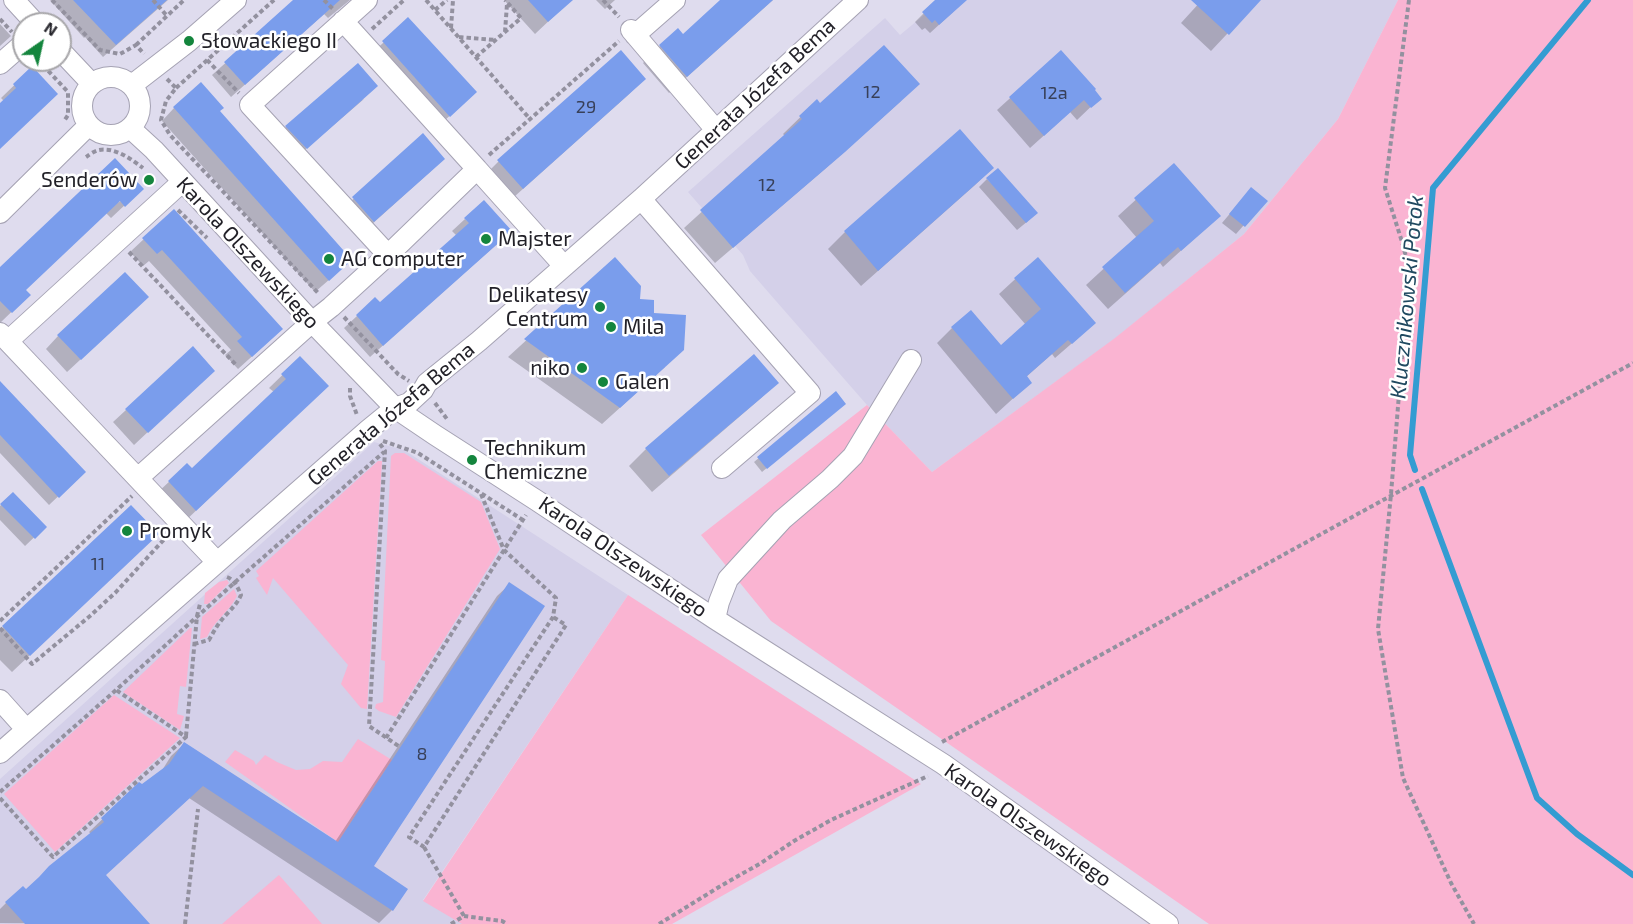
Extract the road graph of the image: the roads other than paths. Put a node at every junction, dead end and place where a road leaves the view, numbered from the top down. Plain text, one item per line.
1 (14, 0) edge
2 (236, 0) edge
3 (367, 0) edge
4 (675, 0) edge
5 (858, 0) edge
6 (25, 12) edge
7 (343, 21) junction
8 (12, 54) edge
9 (72, 63) edge
10 (0, 64) edge
11 (92, 84) junction
12 (132, 85) junction
13 (89, 124) junction
14 (130, 128) junction
15 (716, 130) junction
16 (476, 168) junction
17 (182, 182) junction
18 (641, 199) junction
19 (0, 213) edge
20 (388, 255) junction
21 (564, 266) junction
22 (312, 322) junction
23 (4, 337) edge
24 (911, 360) dead end
25 (395, 408) junction
26 (722, 468) dead end
27 (141, 481) junction
28 (219, 569) junction
29 (715, 618) junction
30 (0, 700) edge
31 (26, 729) junction
32 (0, 753) edge
33 (1168, 924) edge

1 - 6 street
2 - 12 street
3 - 7 street
4 - 15 street
5 - 15 street, Generała Józefa Bema
7 - 16 street
7 - 20 street
8 - 10 street
9 - 11 street
11 - 12 street
11 - 13 street
12 - 14 street
13 - 14 street
13 - 19 street
14 - 17 street, Karola Olszewskiego
15 - 18 street, Generała Józefa Bema
16 - 20 street
16 - 21 street
17 - 22 street, Karola Olszewskiego
17 - 23 street
18 - 21 street, Generała Józefa Bema
18 - 26 street
20 - 22 street
21 - 25 street, Generała Józefa Bema
22 - 25 street, Karola Olszewskiego
22 - 27 street
23 - 27 street
24 - 29 street
25 - 28 street, Generała Józefa Bema
25 - 29 street, Karola Olszewskiego
27 - 28 street
28 - 31 street, Generała Józefa Bema
29 - 33 street, Karola Olszewskiego
30 - 31 street
31 - 32 street, Generała Józefa Bema

